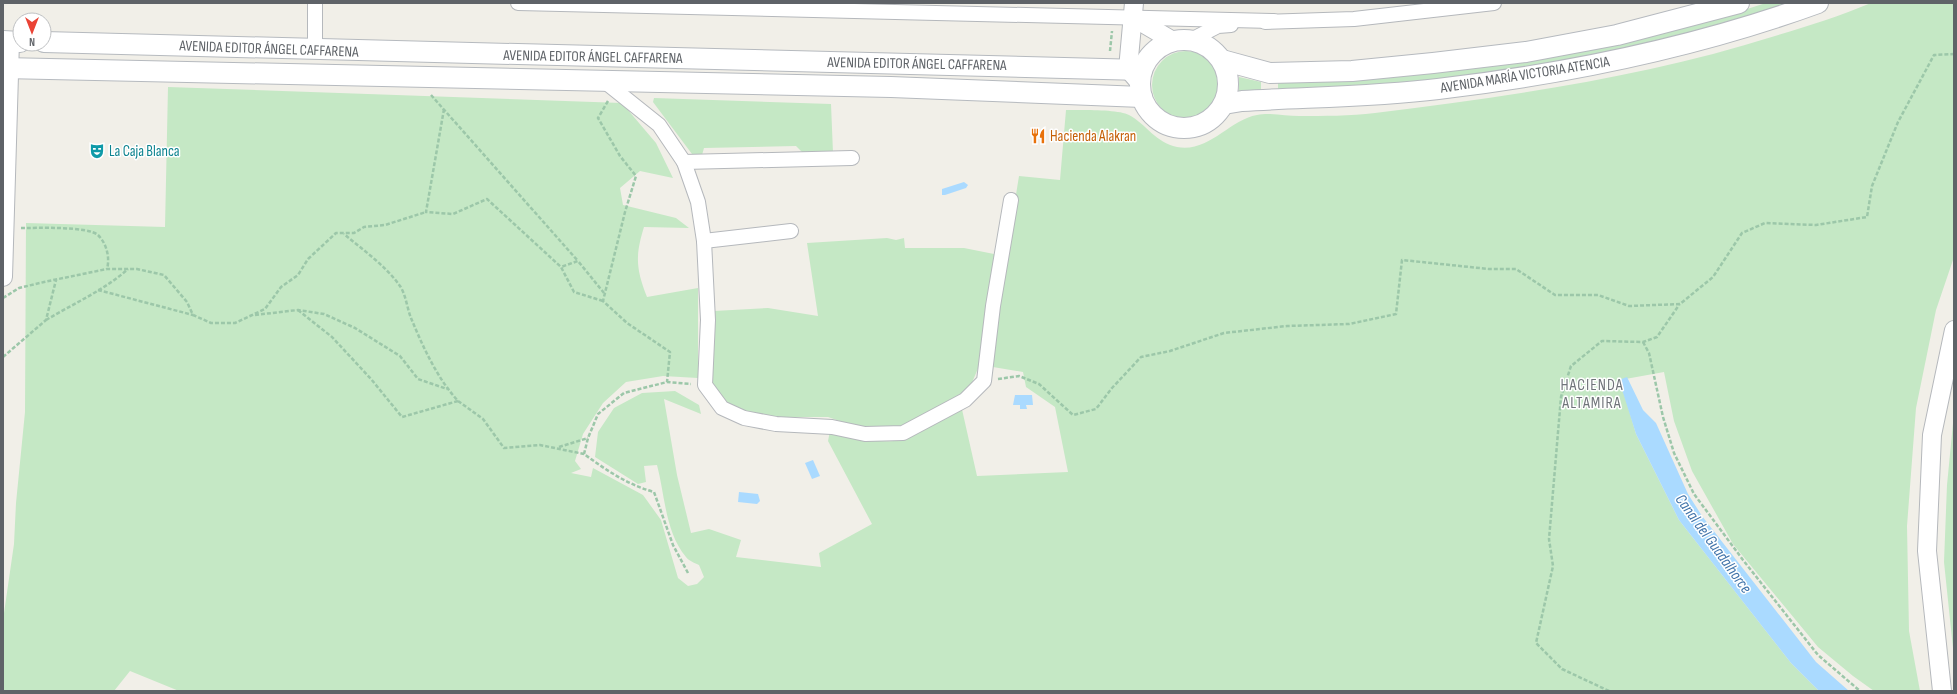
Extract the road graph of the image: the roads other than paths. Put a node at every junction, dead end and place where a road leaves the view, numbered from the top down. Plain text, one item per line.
1 (315, 3) edge
2 (518, 3) edge
3 (1494, 3) edge
4 (1739, 3) edge
5 (1818, 3) edge
6 (1134, 10) edge
7 (1274, 21) junction
8 (1182, 41) junction
9 (11, 42) edge
10 (52, 42) edge
11 (315, 50) junction
12 (1222, 60) junction
13 (6, 69) edge
14 (1138, 80) junction
15 (610, 86) junction
16 (1224, 104) junction
17 (852, 158) dead end
18 (684, 162) junction
19 (1011, 200) dead end
20 (791, 231) dead end
21 (704, 241) junction
22 (3, 277) edge
23 (1954, 330) edge
24 (1942, 691) edge

1 - 11 street
2 - 6 street
3 - 7 street
4 - 12 main road, AVENIDA MARÍA VICTORIA ATENCIA
5 - 16 main road, AVENIDA MARÍA VICTORIA ATENCIA
6 - 7 street
6 - 8 street
6 - 14 street
7 - 8 street
8 - 12 main road
8 - 14 main road
9 - 13 street
10 - 11 main road, AVENIDA EDITOR ÁNGEL CAFFARENA
11 - 14 main road, AVENIDA EDITOR ÁNGEL CAFFARENA
12 - 16 main road
13 - 15 main road, AVENIDA EDITOR ÁNGEL CAFFARENA
13 - 22 street
14 - 15 main road, AVENIDA EDITOR ÁNGEL CAFFARENA
14 - 16 main road
15 - 18 street
17 - 18 street
18 - 21 street
19 - 21 street
20 - 21 street
23 - 24 street

